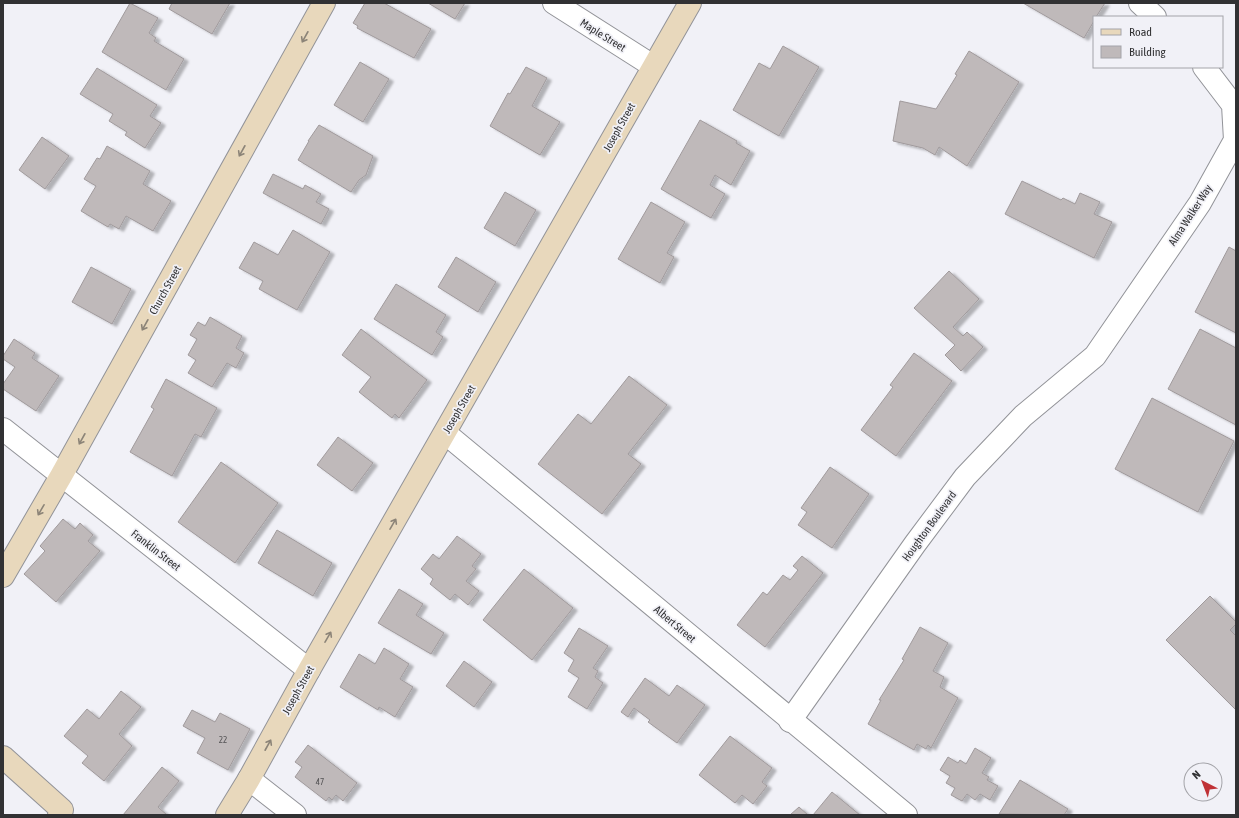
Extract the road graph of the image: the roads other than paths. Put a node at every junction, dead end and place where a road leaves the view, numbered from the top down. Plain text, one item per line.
1 (324, 3) edge
2 (554, 3) edge
3 (690, 3) edge
4 (1140, 3) edge
5 (1154, 16) edge
6 (653, 66) junction
7 (1205, 68) edge
8 (1094, 356) joint
9 (3, 429) edge
10 (445, 433) junction
11 (61, 476) junction
12 (3, 576) edge
13 (309, 670) junction
14 (790, 721) junction
15 (3, 757) edge
16 (249, 779) junction
17 (63, 813) edge
18 (227, 815) edge
19 (295, 815) edge
20 (906, 815) edge

1 -> 11 street, Church Street
2 - 6 street, Maple Street
3 - 6 street, Joseph Street
4 - 5 street
6 - 10 street, Joseph Street
7 - 8 street, Alma Walker Way
8 - 14 street, Houghton Boulevard
9 - 11 street, Franklin Street
13 -> 10 street, Joseph Street
10 - 14 street, Albert Street
11 -> 12 street, Church Street
11 - 13 street, Franklin Street
16 -> 13 street, Joseph Street
14 - 20 street, Albert Street
15 - 17 street
16 - 18 street, Joseph Street
16 - 19 street

